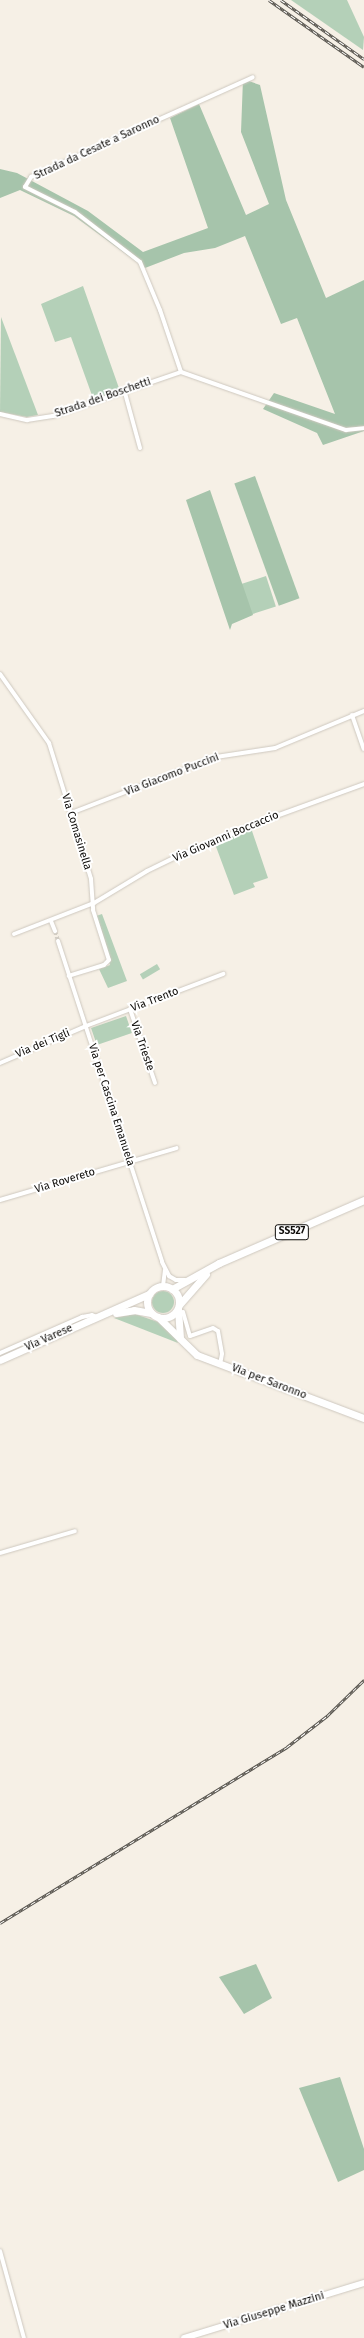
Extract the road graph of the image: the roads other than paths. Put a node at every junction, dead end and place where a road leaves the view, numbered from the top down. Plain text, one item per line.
1 (253, 77) dead end
2 (181, 372) junction
3 (125, 392) junction
4 (0, 414) edge
5 (364, 428) edge
6 (140, 448) dead end
7 (0, 674) edge
8 (364, 710) edge
9 (352, 715) junction
10 (364, 749) edge
11 (364, 784) edge
12 (71, 813) junction
13 (94, 903) junction
14 (51, 921) junction
15 (55, 931) tunnel mouth
16 (14, 934) dead end
17 (58, 941) tunnel mouth
18 (223, 974) dead end
19 (70, 976) junction
20 (130, 1009) junction
21 (86, 1026) junction
22 (0, 1063) edge
23 (155, 1083) dead end
24 (177, 1148) dead end
25 (129, 1161) junction
26 (0, 1200) edge
27 (364, 1200) edge
28 (219, 1263) junction
29 (165, 1269) junction
30 (200, 1274) junction
31 (163, 1286) junction
32 (172, 1289) junction
33 (149, 1294) junction
34 (180, 1309) junction
35 (151, 1313) junction
36 (98, 1317) junction
37 (158, 1317) junction
38 (180, 1338) junction
39 (0, 1352) edge
40 (0, 1360) edge
41 (220, 1364) junction
42 (364, 1418) edge
43 (75, 1531) dead end
44 (0, 1553) edge
45 (0, 2251) edge
46 (364, 2283) edge
47 (24, 2338) edge
48 (184, 2338) edge

1 - 2 street, Strada da Cesate a Saronno
2 - 3 street, Strada dei Boschetti
2 - 5 street
3 - 4 street, Strada dei Boschetti
3 - 6 street
7 - 12 street, Via Comasinella
8 - 9 street, Via Giacomo Puccini
9 - 10 street
9 - 12 street, Via Giacomo Puccini
11 - 13 street, Via Giovanni Boccaccio
12 - 13 street, Via Comasinella
13 - 14 street, Via Giovanni Boccaccio
13 - 19 street, Via Comasinella
14 - 15 street
14 - 16 street, Via Giovanni Boccaccio
17 - 19 street, Via per Cascina Emanuela
18 - 20 street, Via Trento
19 - 21 street, Via per Cascina Emanuela
20 - 21 street, Via Trento
20 - 23 street, Via Trieste
21 - 22 street, Via dei Tigli
21 - 25 street, Via per Cascina Emanuela
24 - 25 street, Via Rovereto
25 - 26 street, Via Rovereto
25 - 29 street, Via per Cascina Emanuela
27 - 28 main road, SS527
28 - 30 main road, SS527
28 - 34 main road, SS527
29 - 30 street
29 - 31 street, Via per Cascina Emanuela
30 - 32 main road, SS527
31 - 32 main road
31 - 33 main road
32 - 34 main road
33 - 35 main road
33 - 36 main road, Via Varese
34 - 37 main road, SS527
34 - 38 main road
34 - 41 street
35 - 36 main road, Via Varese
35 - 37 main road
36 - 39 street, Via Varese
36 - 40 main road, Via Varese
37 - 38 main road, Via per Saronno
38 - 41 main road, Via per Saronno
41 - 42 main road, Via per Saronno
43 - 44 street
45 - 47 street
46 - 48 street, Via Giuseppe Mazzini

